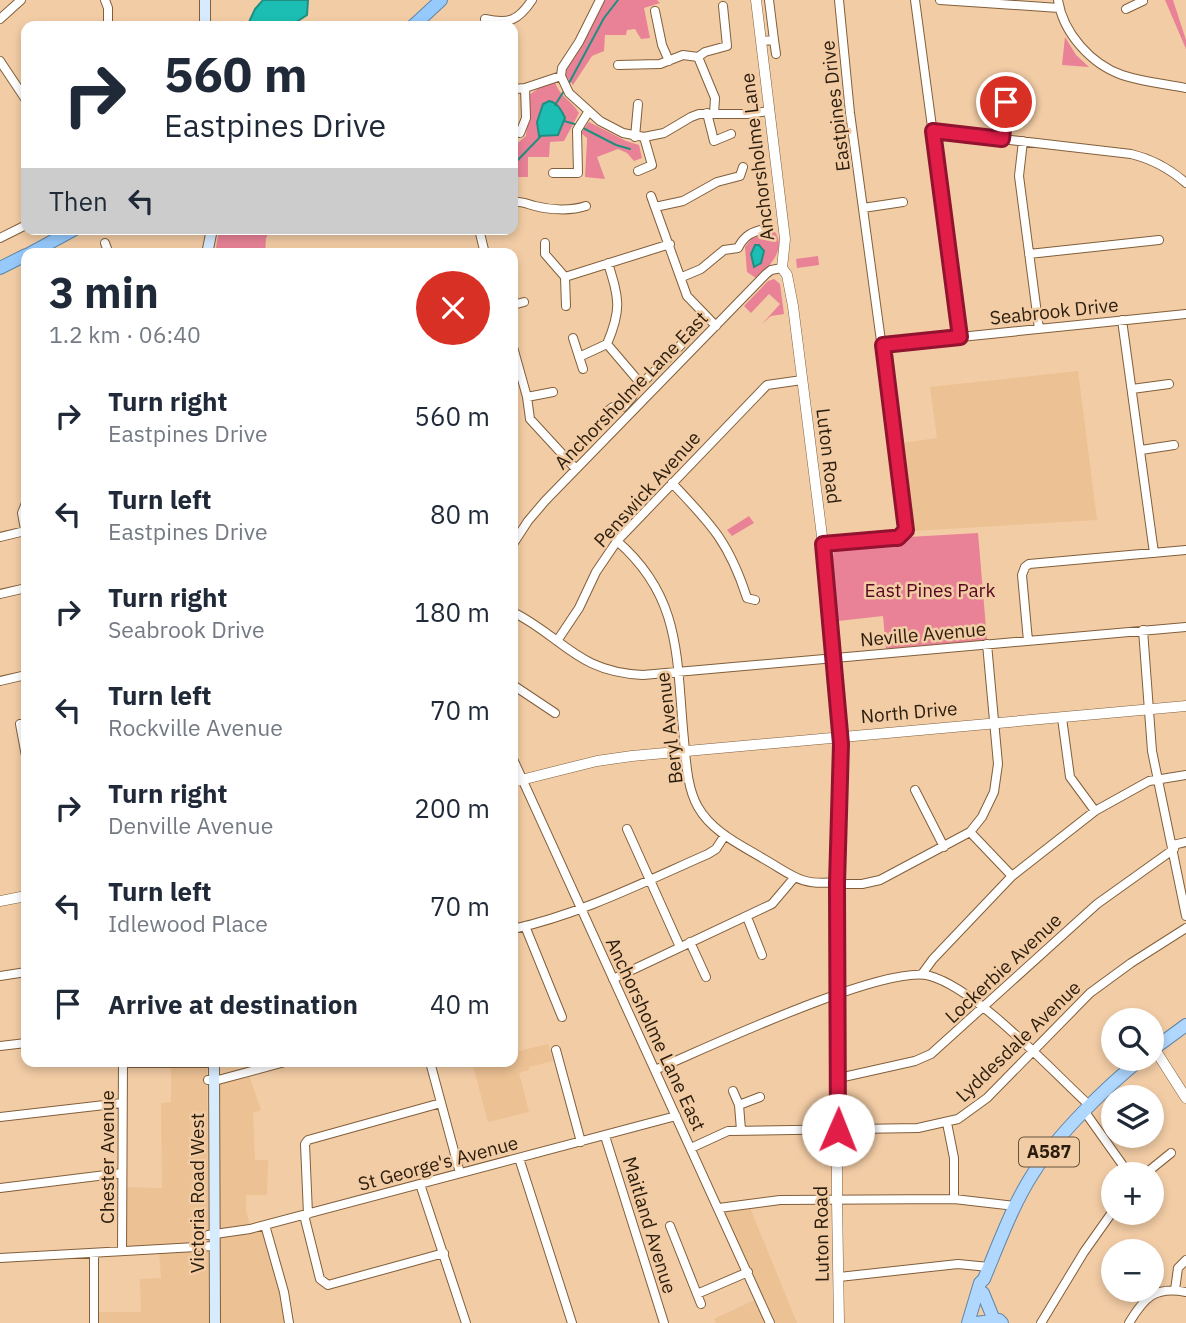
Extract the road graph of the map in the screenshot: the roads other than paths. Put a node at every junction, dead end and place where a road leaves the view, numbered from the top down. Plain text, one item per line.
1 (21, 0) edge
2 (105, 0) edge
3 (205, 0) edge
4 (440, 0) edge
5 (531, 0) edge
6 (600, 0) edge
7 (756, 0) edge
8 (769, 0) edge
9 (839, 0) edge
10 (915, 0) edge
11 (940, 0) edge
12 (1143, 1) edge
13 (1059, 4) edge
14 (1130, 5) edge
15 (723, 6) dead end
16 (655, 11) dead end
17 (0, 19) edge
18 (485, 19) dead end
19 (108, 21) edge
20 (205, 21) edge
21 (418, 21) edge
22 (492, 21) edge
23 (511, 21) edge
24 (774, 40) junction
25 (761, 41) junction
26 (776, 54) dead end
27 (698, 57) junction
28 (0, 61) edge
29 (668, 61) junction
30 (618, 65) dead end
31 (561, 80) junction
32 (1008, 81) dead end
33 (525, 88) junction
34 (1186, 88) edge
35 (518, 89) edge
36 (21, 92) edge
37 (638, 104) dead end
38 (589, 111) junction
39 (769, 111) junction
40 (711, 114) junction
41 (933, 131) junction
42 (520, 133) dead end
43 (732, 134) dead end
44 (635, 137) junction
45 (644, 137) junction
46 (1002, 139) junction
47 (1023, 141) junction
48 (638, 171) dead end
49 (553, 173) dead end
50 (743, 175) dead end
51 (1186, 183) edge
52 (651, 196) dead end
53 (904, 202) dead end
54 (518, 203) edge
55 (586, 206) dead end
56 (654, 207) junction
57 (863, 208) junction
58 (21, 228) edge
59 (766, 229) dead end
60 (63, 235) edge
61 (0, 238) edge
62 (1159, 240) dead end
63 (105, 243) dead end
64 (545, 243) dead end
65 (670, 244) junction
66 (39, 248) edge
67 (107, 248) edge
68 (1029, 254) junction
69 (21, 257) edge
70 (608, 263) junction
71 (0, 268) edge
72 (782, 268) junction
73 (565, 277) junction
74 (682, 277) junction
75 (524, 302) dead end
76 (518, 304) edge
77 (566, 306) dead end
78 (702, 313) junction
79 (1186, 314) edge
80 (1122, 320) junction
81 (716, 326) junction
82 (1039, 329) junction
83 (960, 337) junction
84 (573, 338) dead end
85 (607, 344) junction
86 (883, 345) junction
87 (679, 347) dead end
88 (579, 357) junction
89 (668, 358) dead end
90 (518, 369) edge
91 (583, 369) dead end
92 (802, 380) junction
93 (641, 384) junction
94 (1169, 384) dead end
95 (1132, 389) junction
96 (553, 392) dead end
97 (527, 397) junction
98 (609, 410) dead end
99 (1174, 445) dead end
100 (1141, 450) junction
101 (576, 469) junction
102 (672, 483) junction
103 (21, 534) edge
104 (518, 536) edge
105 (0, 537) edge
106 (617, 541) junction
107 (823, 544) junction
108 (1186, 550) edge
109 (1154, 553) junction
110 (21, 589) edge
111 (0, 594) edge
112 (748, 601) dead end
113 (518, 615) edge
114 (1186, 627) edge
115 (1143, 630) junction
116 (557, 641) junction
117 (1028, 641) junction
118 (987, 644) junction
119 (834, 658) junction
120 (678, 672) junction
121 (21, 676) edge
122 (0, 681) edge
123 (518, 688) edge
124 (544, 706) junction
125 (1186, 706) edge
126 (1149, 709) junction
127 (555, 713) dead end
128 (538, 715) dead end
129 (1062, 718) junction
130 (994, 722) junction
131 (20, 724) dead end
132 (21, 729) edge
133 (840, 737) junction
134 (685, 751) junction
135 (1186, 775) edge
136 (1158, 779) junction
137 (518, 780) edge
138 (518, 782) edge
139 (915, 790) dead end
140 (1094, 811) junction
141 (627, 829) dead end
142 (970, 832) junction
143 (725, 835) junction
144 (1186, 842) edge
145 (944, 847) junction
146 (1174, 847) junction
147 (1012, 876) junction
148 (794, 878) junction
149 (649, 880) junction
150 (837, 883) junction
151 (21, 897) edge
152 (0, 901) edge
153 (581, 909) junction
154 (1186, 916) edge
155 (747, 917) junction
156 (525, 926) junction
157 (518, 928) edge
158 (1186, 928) edge
159 (691, 942) junction
160 (680, 947) junction
161 (762, 955) dead end
162 (21, 973) edge
163 (922, 974) junction
164 (0, 976) edge
165 (706, 978) dead end
166 (612, 979) junction
167 (838, 994) junction
168 (984, 1008) junction
169 (562, 1017) dead end
170 (1186, 1025) edge
171 (1164, 1041) edge
172 (21, 1044) edge
173 (0, 1046) edge
174 (556, 1049) dead end
175 (1032, 1052) junction
176 (1164, 1065) edge
177 (123, 1067) edge
178 (208, 1067) edge
179 (213, 1067) edge
180 (264, 1067) edge
181 (431, 1067) edge
182 (655, 1070) junction
183 (1128, 1071) edge
184 (838, 1078) junction
185 (211, 1080) junction
186 (733, 1091) dead end
187 (760, 1097) dead end
188 (1186, 1098) edge
189 (122, 1103) junction
190 (441, 1103) junction
191 (739, 1105) junction
192 (1087, 1109) junction
193 (676, 1116) junction
194 (0, 1117) edge
195 (947, 1123) junction
196 (741, 1130) junction
197 (838, 1130) junction
198 (605, 1136) junction
199 (581, 1142) junction
200 (691, 1148) junction
201 (1171, 1153) dead end
202 (519, 1158) junction
203 (1121, 1162) edge
204 (1160, 1162) edge
205 (122, 1173) junction
206 (460, 1173) junction
207 (420, 1184) junction
208 (0, 1188) edge
209 (954, 1199) junction
210 (837, 1200) junction
211 (1016, 1206) junction
212 (719, 1208) junction
213 (306, 1215) junction
214 (265, 1225) junction
215 (1104, 1225) edge
216 (670, 1226) dead end
217 (211, 1241) junction
218 (122, 1251) junction
219 (94, 1253) junction
220 (444, 1253) junction
221 (0, 1258) edge
222 (1186, 1260) edge
223 (748, 1272) junction
224 (987, 1273) junction
225 (839, 1277) junction
226 (1175, 1290) junction
227 (1186, 1292) edge
228 (983, 1293) junction
229 (697, 1294) junction
230 (701, 1304) dead end
231 (998, 1322) edge
232 (94, 1323) edge
233 (209, 1323) edge
234 (215, 1323) edge
235 (289, 1323) edge
236 (466, 1323) edge
237 (572, 1323) edge
238 (664, 1323) edge
239 (770, 1323) edge
240 (839, 1323) edge
241 (968, 1323) edge
242 (976, 1323) edge
243 (1041, 1323) edge
244 (1129, 1323) edge

1 - 17 street
2 - 19 street
3 - 20 main road
4 - 21 highway
5 - 23 street
6 - 31 street
7 - 25 street, Anchorsholme Lane
8 - 24 street, Anchorsholme Lane
9 - 57 street, Eastpines Drive
10 - 41 street
11 - 13 street
12 - 14 street
13 - 34 street
15 - 27 street
16 - 29 street
18 - 22 street
24 - 25 street
24 - 26 street, Anchorsholme Lane
25 - 39 street, Anchorsholme Lane
27 - 29 street
27 - 40 street
28 - 36 street
29 - 30 street
31 - 33 street
31 - 38 street
32 - 46 street
33 - 35 street
33 - 42 street
37 - 44 street
38 - 44 street
38 - 49 street
39 - 40 street
39 - 72 street, Anchorsholme Lane
40 - 43 street
40 - 45 street
41 - 46 street
41 - 83 street
44 - 45 street
45 - 48 street
46 - 47 street
47 - 51 street
47 - 68 street
50 - 56 street
52 - 56 street
53 - 57 street
54 - 55 street
56 - 65 street
57 - 86 street, Eastpines Drive
58 - 61 street
59 - 74 street
60 - 66 highway
62 - 68 street
63 - 67 street
64 - 73 street
65 - 70 street
65 - 74 street
68 - 82 street
69 - 71 highway
70 - 73 street
70 - 85 street
72 - 81 street, Anchorsholme Lane East
72 - 92 street, Luton Road
73 - 77 street
74 - 78 street
75 - 76 street
78 - 81 street
78 - 87 street, Anchorsholme Lane East
79 - 80 street, Seabrook Drive
80 - 82 street, Seabrook Drive
80 - 95 street
81 - 101 street, Anchorsholme Lane East
82 - 83 street, Seabrook Drive
83 - 86 street, Seabrook Drive
84 - 88 street
85 - 88 street
85 - 93 street
86 - 107 street, Eastpines Drive
88 - 91 street
89 - 93 street
90 - 97 street
92 - 102 street, Penswick Avenue
92 - 107 street, Luton Road
93 - 98 street
94 - 95 street
95 - 100 street
96 - 97 street
97 - 101 street
99 - 100 street
100 - 109 street
101 - 104 street, Anchorsholme Lane East
102 - 106 street, Penswick Avenue
102 - 112 street
103 - 105 street
106 - 116 street, Penswick Avenue
106 - 120 street, Beryl Avenue
107 - 119 street, Luton Road
108 - 109 street
109 - 117 street
110 - 111 street
113 - 116 street, Neville Avenue
114 - 115 street, Neville Avenue
115 - 117 street, Neville Avenue
115 - 126 street
116 - 120 street, Neville Avenue
117 - 118 street, Neville Avenue
118 - 119 street, Neville Avenue
118 - 130 street
119 - 120 street, Neville Avenue
119 - 133 street, Luton Road
120 - 134 street, Beryl Avenue
121 - 122 street
123 - 124 street
124 - 127 street
124 - 128 street
125 - 126 street, North Drive
126 - 129 street, North Drive
126 - 136 street
129 - 130 street, North Drive
129 - 140 street
130 - 133 street, North Drive
130 - 142 street
131 - 132 street
133 - 134 street, North Drive
133 - 150 street, Luton Road
134 - 137 street, North Drive
134 - 143 street, Beryl Avenue
135 - 136 street
136 - 140 street
136 - 146 street
138 - 153 street, Anchorsholme Lane East
139 - 145 street
140 - 147 street
141 - 149 street
142 - 145 street, Beryl Avenue
142 - 147 street
143 - 148 street, Beryl Avenue
143 - 149 street
144 - 146 street, Lockerbie Avenue
145 - 150 street, Beryl Avenue
146 - 154 street
146 - 168 street, Lockerbie Avenue
147 - 163 street
148 - 150 street, Beryl Avenue
148 - 155 street
149 - 153 street
149 - 160 street
150 - 167 street, Luton Road
151 - 152 street
153 - 156 street
153 - 166 street, Anchorsholme Lane East
155 - 159 street
155 - 161 street
156 - 157 street
156 - 169 street
158 - 175 street, Lyddesdale Avenue
159 - 160 street
159 - 165 street
160 - 166 street
162 - 164 street
163 - 167 street
163 - 168 street
166 - 182 street, Anchorsholme Lane East
167 - 182 street
167 - 184 street, Luton Road
168 - 175 street
168 - 184 street, Lockerbie Avenue
170 - 171 main road
172 - 173 street
174 - 199 street
175 - 192 street
175 - 195 street, Lyddesdale Avenue
176 - 188 street
177 - 189 street, Chester Avenue
178 - 185 main road, Victoria Road West
179 - 185 main road, Victoria Road West
180 - 185 street
181 - 190 street
182 - 193 street, Anchorsholme Lane East
183 - 192 main road, A587
184 - 197 street, Luton Road
185 - 217 main road, Victoria Road West
186 - 191 street
187 - 191 street
189 - 194 street
189 - 205 street, Chester Avenue
190 - 206 street
190 - 213 street
191 - 196 street
192 - 203 street
192 - 211 main road, A587
193 - 198 street, St George's Avenue
193 - 200 street, Anchorsholme Lane East
195 - 197 street, Lyddesdale Avenue
195 - 209 street
196 - 197 street, Lyddesdale Avenue
196 - 200 street, Lyddesdale Avenue
197 - 210 street, Luton Road
198 - 199 street, St George's Avenue
198 - 238 street, Maitland Avenue
199 - 202 street, St George's Avenue
200 - 212 street, Anchorsholme Lane East
201 - 204 street
202 - 206 street, St George's Avenue
202 - 237 street
205 - 208 street
205 - 218 street, Chester Avenue
206 - 207 street, St George's Avenue
207 - 213 street, St George's Avenue
207 - 220 street
209 - 210 street
209 - 211 street
210 - 212 street
210 - 225 street, Luton Road
211 - 224 main road, A587
212 - 223 street, Anchorsholme Lane East
213 - 214 street, St George's Avenue
213 - 220 street
214 - 217 street, St George's Avenue
214 - 235 street
215 - 243 street
216 - 229 street
217 - 218 street, St George's Avenue
217 - 233 main road, Victoria Road West
217 - 234 main road, Victoria Road West
218 - 219 street, St George's Avenue
219 - 221 street, St George's Avenue
219 - 232 street
220 - 236 street
222 - 226 street
223 - 229 street
223 - 239 street, Anchorsholme Lane East
224 - 225 street
224 - 228 main road, A587
224 - 241 main road
225 - 240 street, Luton Road
226 - 227 street
226 - 244 street
228 - 231 main road
228 - 242 main road, A587
229 - 230 street
231 - 242 main road

